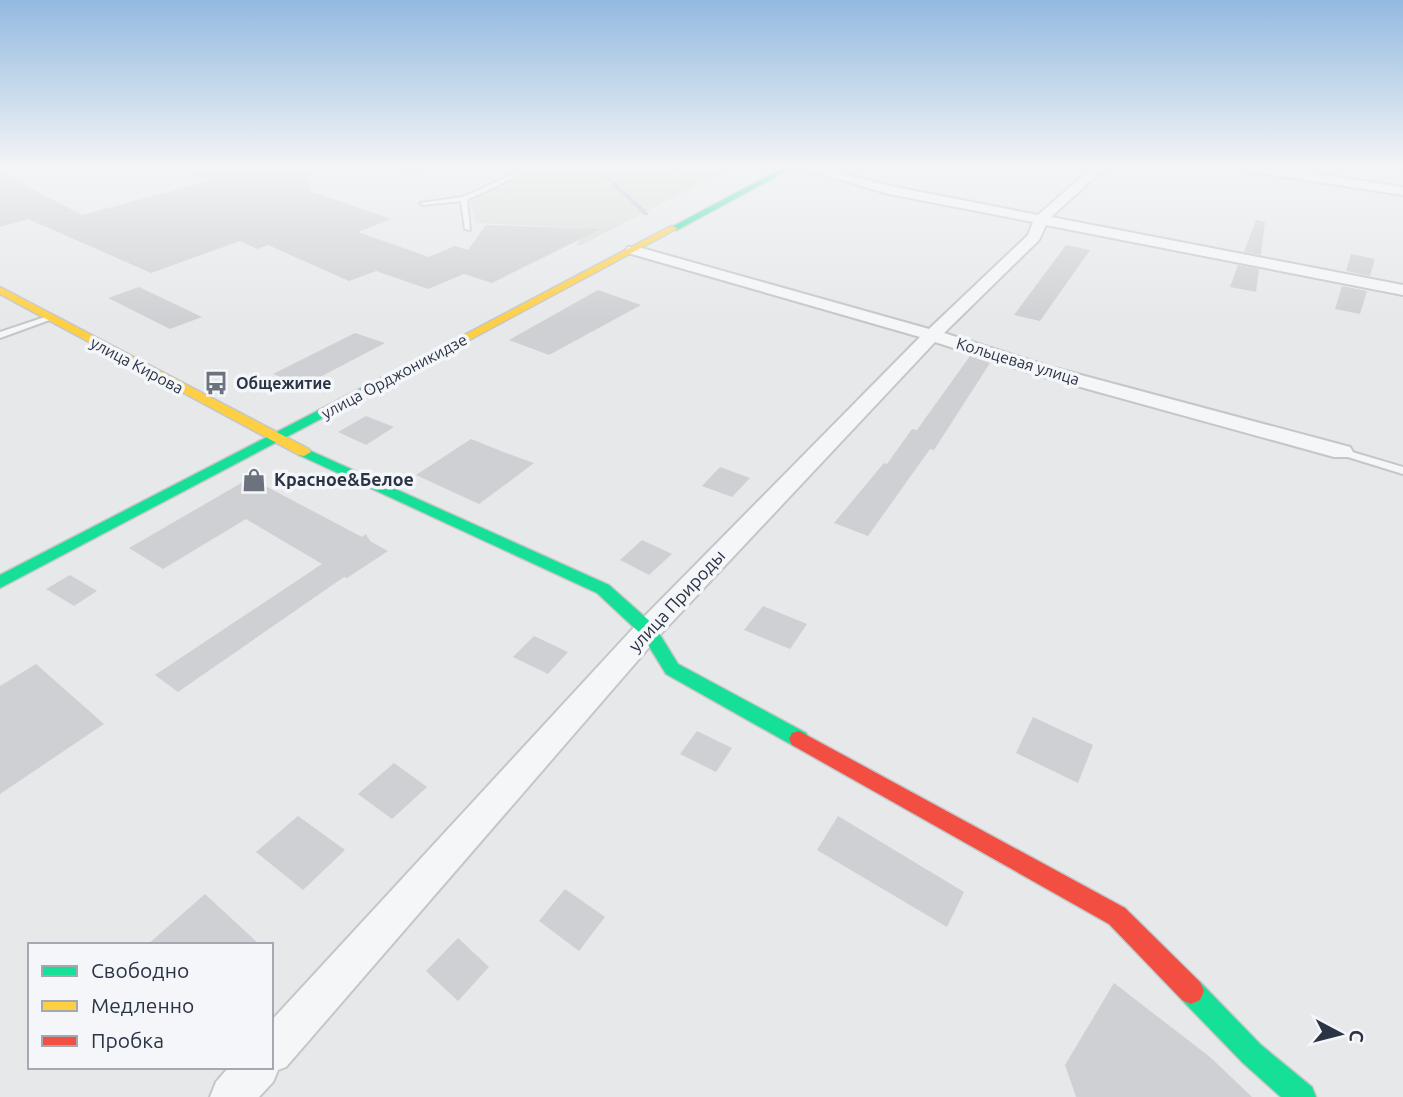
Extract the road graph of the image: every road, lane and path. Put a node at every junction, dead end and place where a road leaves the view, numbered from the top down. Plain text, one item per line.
1 (467, 219) edge
2 (691, 219) edge
3 (1041, 219) edge
4 (1042, 219) edge
5 (468, 229) dead end
6 (633, 250) junction
7 (0, 290) edge
8 (1403, 290) edge
9 (51, 318) junction
10 (0, 335) edge
11 (932, 335) junction
12 (274, 439) junction
13 (1342, 452) joint
14 (1403, 471) edge
15 (0, 582) edge
16 (648, 630) junction
17 (273, 1050) edge
18 (256, 1069) edge
19 (231, 1097) edge
20 (1302, 1097) edge

1 - 5 lane
2 - 6 main road, улица Орджоникидзе
3 - 11 street, улица Природы
4 - 8 street
6 - 11 street, Кольцевая улица
6 - 12 main road, улица Орджоникидзе
7 - 9 main road, улица Кирова
9 - 10 lane
9 - 12 main road, улица Кирова
11 - 13 street, Кольцевая улица
11 - 16 street, улица Природы
12 - 15 main road, улица Орджоникидзе
12 - 16 main road, улица Кирова
13 - 14 lane, Кольцевая улица
16 - 17 street, улица Природы
16 - 20 main road, улица Кирова
18 - 19 street

